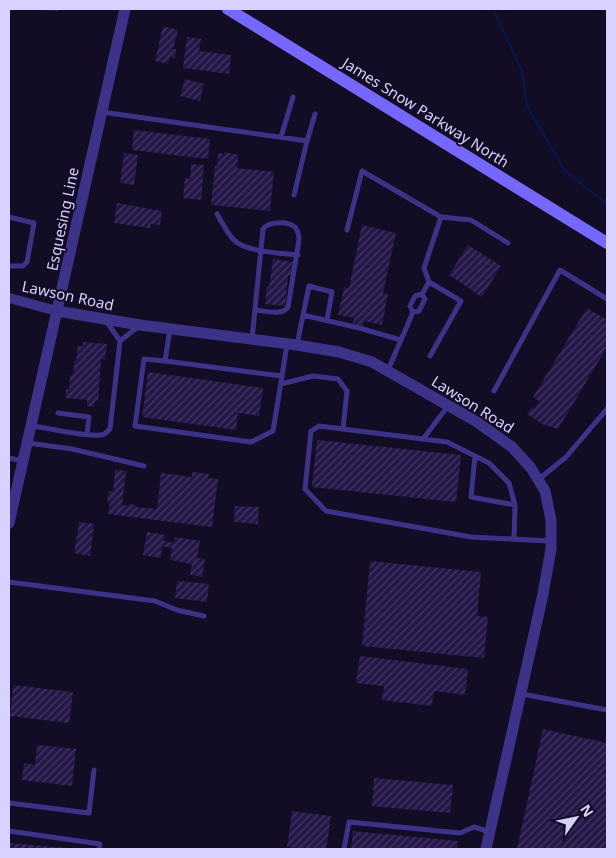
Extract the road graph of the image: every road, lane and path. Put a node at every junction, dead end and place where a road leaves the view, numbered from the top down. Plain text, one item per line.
1 (125, 9) edge
2 (228, 9) edge
3 (293, 97) dead end
4 (101, 112) junction
5 (315, 114) dead end
6 (281, 137) junction
7 (307, 141) junction
8 (294, 195) dead end
9 (218, 214) dead end
10 (9, 217) edge
11 (441, 217) junction
12 (347, 230) dead end
13 (508, 243) dead end
14 (607, 243) edge
15 (261, 250) junction
16 (298, 255) junction
17 (9, 266) edge
18 (429, 282) junction
19 (422, 294) junction
20 (9, 298) edge
21 (607, 299) edge
22 (255, 310) junction
23 (58, 311) junction
24 (413, 312) junction
25 (303, 315) junction
26 (104, 319) junction
27 (327, 320) junction
28 (140, 325) junction
29 (170, 329) junction
30 (252, 340) junction
31 (401, 340) junction
32 (120, 341) junction
33 (292, 344) junction
34 (430, 356) dead end
35 (165, 361) junction
36 (388, 370) junction
37 (282, 376) junction
38 (281, 384) junction
39 (494, 391) dead end
40 (449, 405) junction
41 (607, 409) edge
42 (58, 413) dead end
43 (31, 426) junction
44 (343, 429) junction
45 (87, 434) junction
46 (423, 439) junction
47 (27, 443) junction
48 (475, 456) junction
49 (9, 458) edge
50 (23, 461) junction
51 (144, 466) dead end
52 (539, 479) junction
53 (515, 505) junction
54 (9, 523) edge
55 (514, 539) junction
56 (551, 541) junction
57 (9, 582) edge
58 (204, 616) dead end
59 (521, 694) junction
60 (607, 710) edge
61 (94, 770) dead end
62 (9, 804) edge
63 (9, 831) edge
64 (490, 832) junction
65 (99, 849) edge
66 (344, 849) edge
67 (486, 849) edge

1 - 4 street, Esquesing Line
2 - 14 main road, James Snow Parkway North
3 - 6 lane
4 - 6 lane
4 - 23 street, Esquesing Line
5 - 7 lane
6 - 7 lane
7 - 8 lane
9 - 15 lane
10 - 17 lane
11 - 12 lane
11 - 13 lane
11 - 18 lane
15 - 16 lane
15 - 16 lane
15 - 22 lane
16 - 22 lane
18 - 19 lane
18 - 34 lane
19 - 24 lane
19 - 24 lane
20 - 23 street, Lawson Road
21 - 39 lane
22 - 30 lane
23 - 26 street, Lawson Road
23 - 43 street, Esquesing Line
24 - 31 lane
25 - 27 lane
25 - 27 lane
25 - 33 lane
26 - 28 street, Lawson Road
26 - 32 lane
27 - 31 lane
28 - 29 street, Lawson Road
28 - 32 lane
29 - 30 street, Lawson Road
29 - 35 lane
30 - 33 street, Lawson Road
31 - 36 lane
32 - 45 lane
33 - 36 street, Lawson Road
33 - 37 lane
35 - 37 lane
35 - 38 lane
36 - 40 street, Lawson Road
37 - 38 lane
38 - 44 lane
40 - 46 lane
40 - 52 street, Lawson Road
41 - 52 lane
42 - 45 lane
43 - 45 lane
43 - 47 street, Esquesing Line
44 - 46 lane
44 - 55 lane
46 - 48 lane
47 - 50 street, Esquesing Line
47 - 51 lane
48 - 53 lane
48 - 53 lane
49 - 50 lane
50 - 54 street, Esquesing Line
52 - 56 street, Lawson Road
53 - 55 lane
55 - 56 lane
56 - 59 street, Lawson Road
57 - 58 lane
59 - 60 lane
59 - 64 street, Lawson Road
61 - 62 lane
63 - 65 lane
64 - 66 lane
64 - 67 street, Lawson Road

